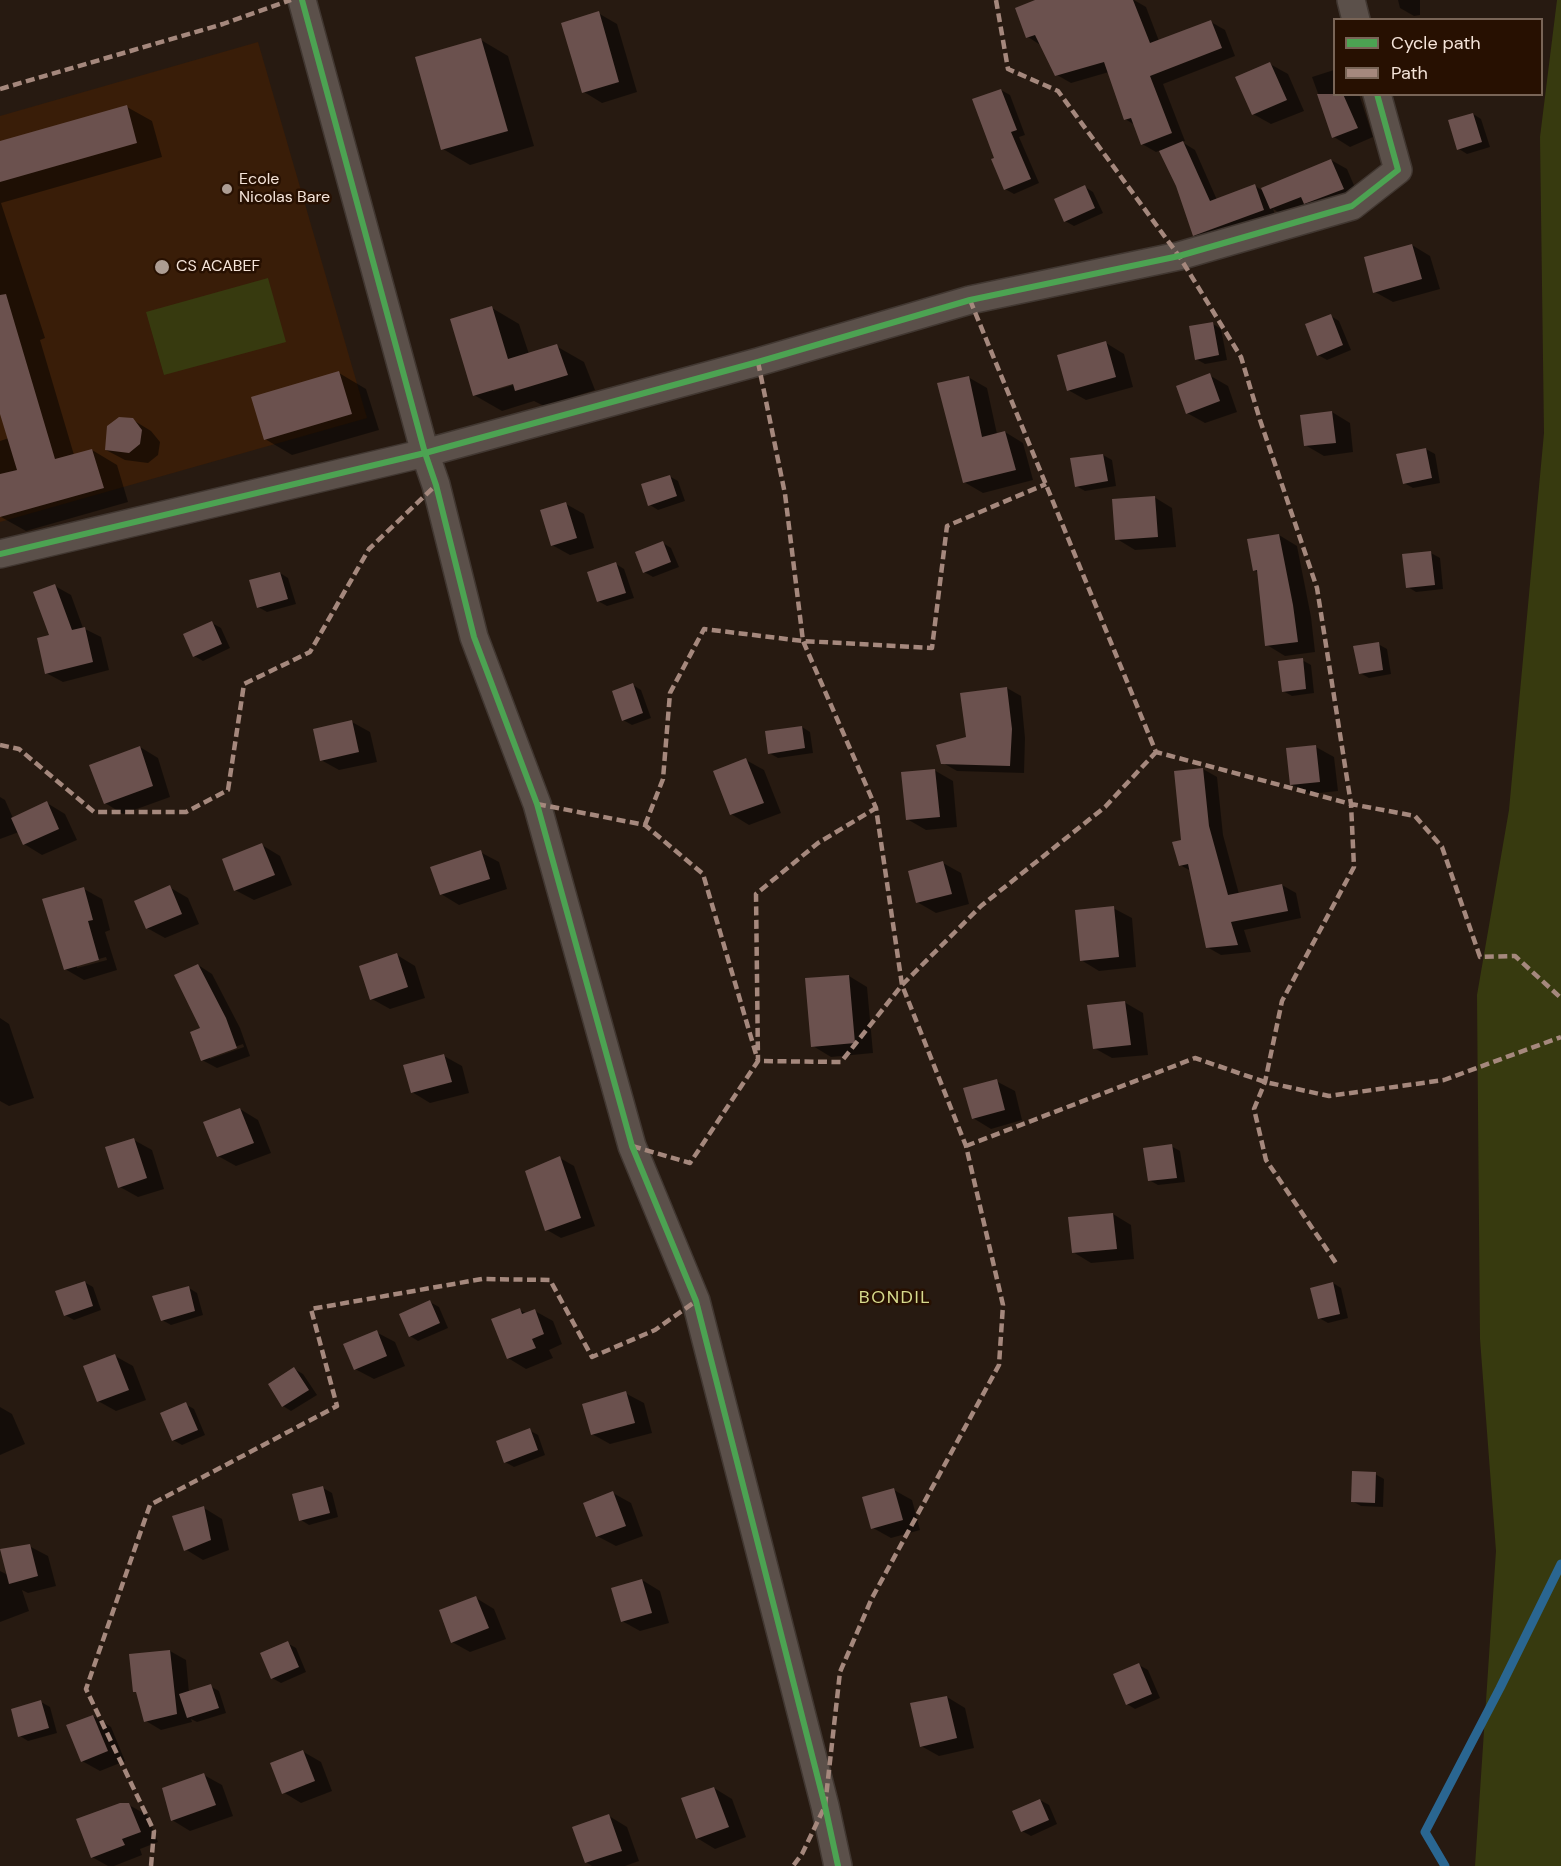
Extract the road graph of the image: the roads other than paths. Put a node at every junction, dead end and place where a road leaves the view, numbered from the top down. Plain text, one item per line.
1 (302, 0) edge
2 (1351, 0) edge
3 (1356, 18) edge
4 (1378, 96) edge
5 (425, 453) junction
6 (0, 554) edge
7 (838, 1866) edge

1 - 5 street
2 - 3 street
4 - 5 street
5 - 6 street
5 - 7 street

